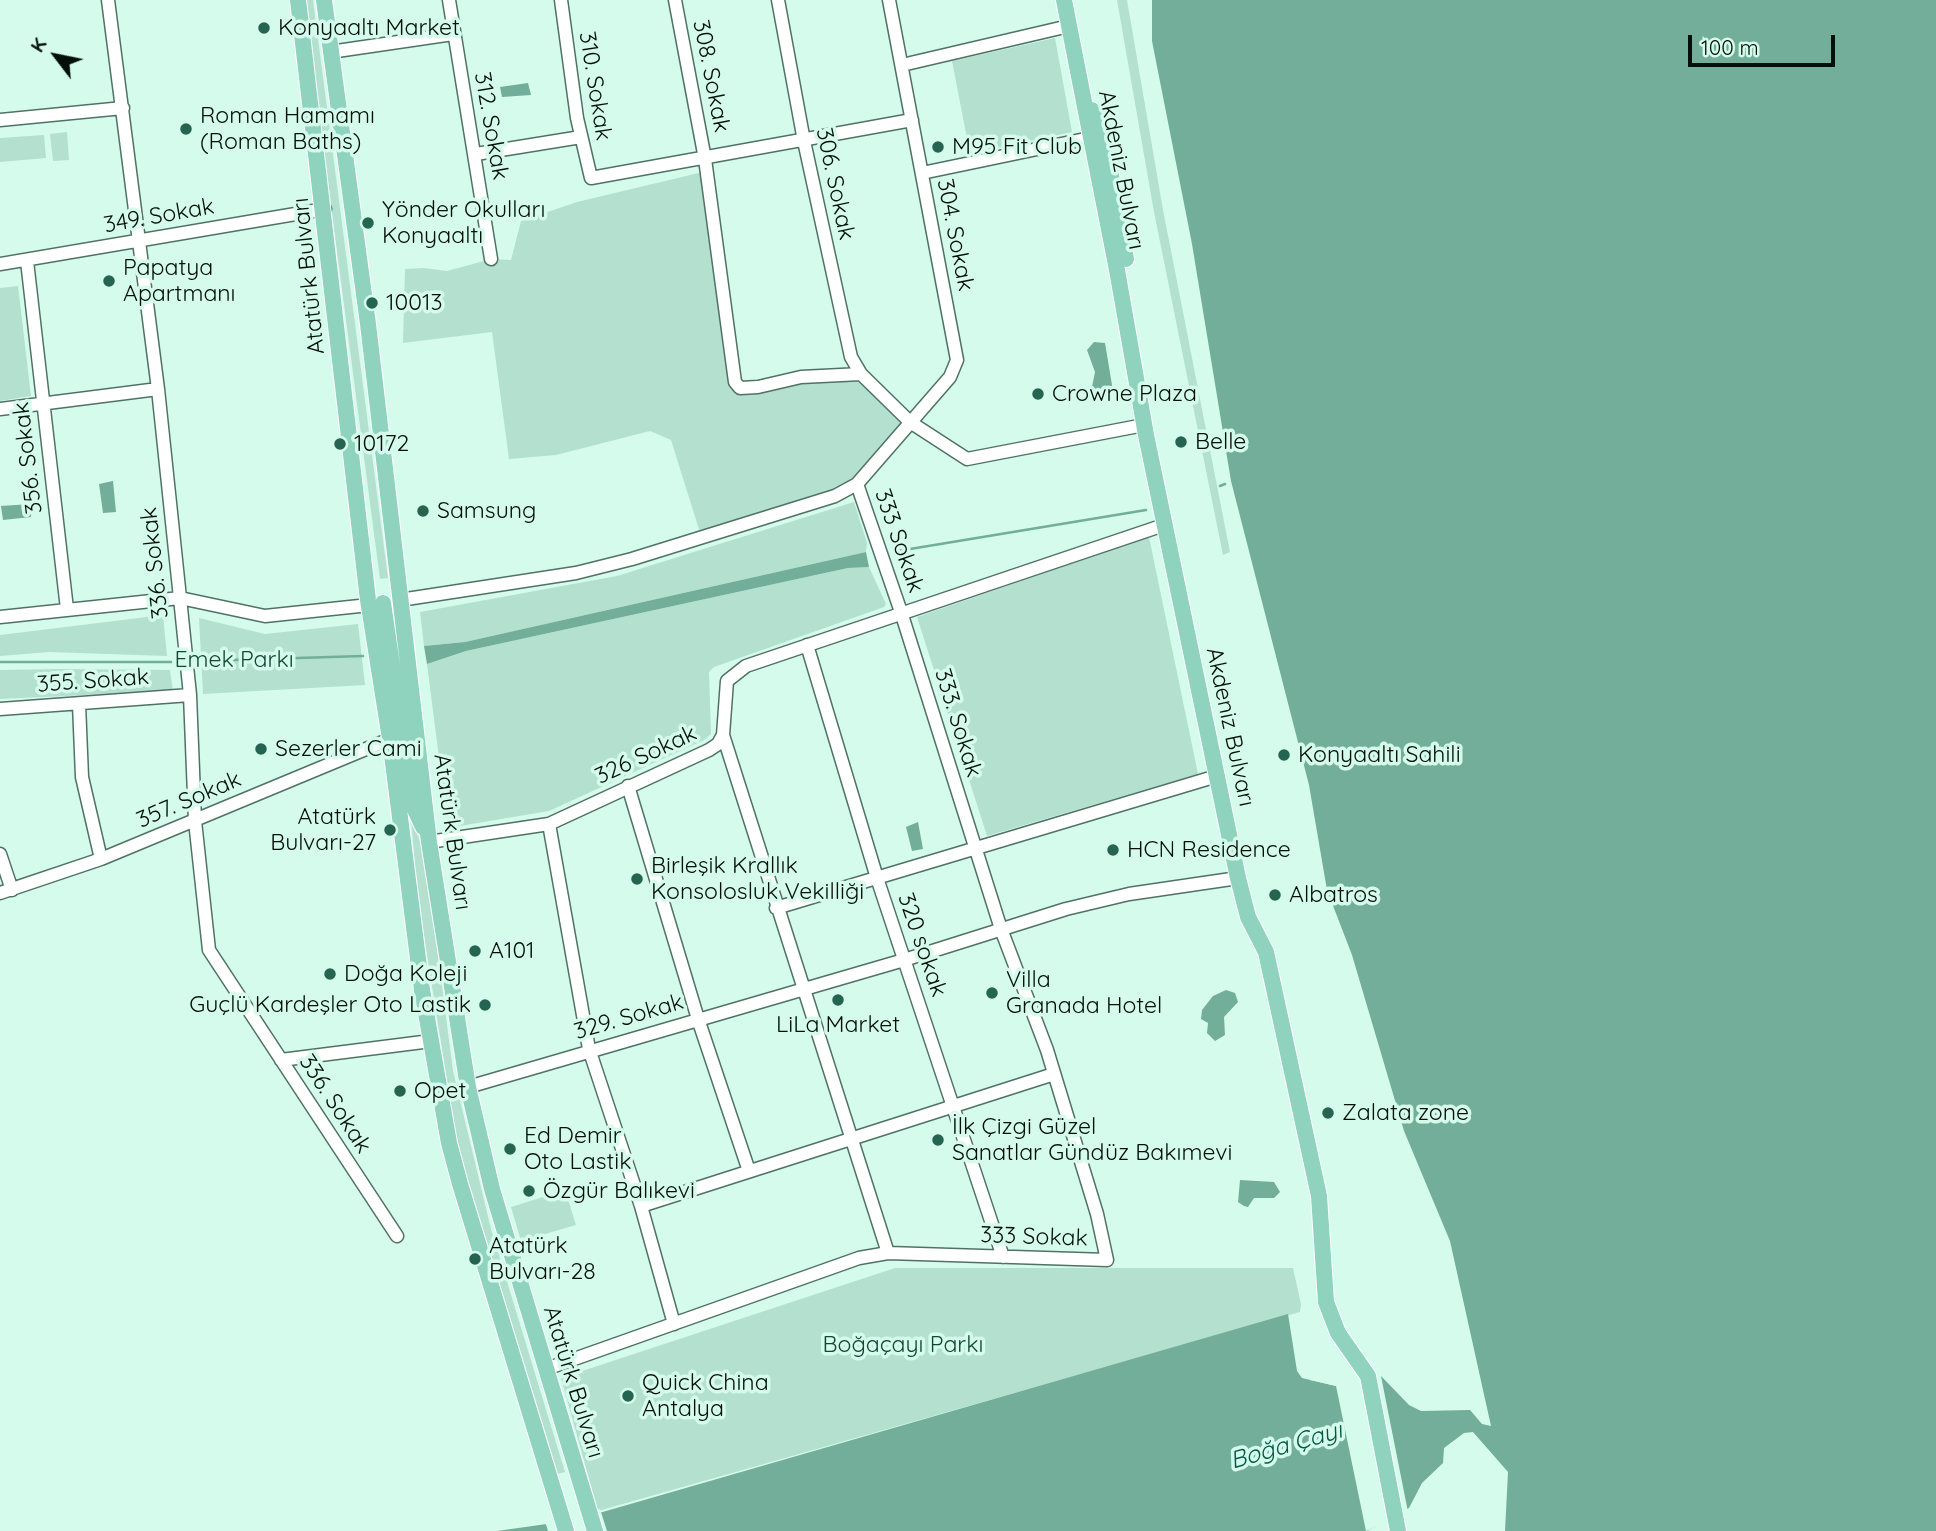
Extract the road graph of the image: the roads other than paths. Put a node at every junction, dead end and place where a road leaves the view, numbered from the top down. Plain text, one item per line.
1 (108, 0) edge
2 (298, 0) edge
3 (324, 0) edge
4 (449, 0) edge
5 (561, 0) edge
6 (675, 0) edge
7 (778, 0) edge
8 (889, 0) edge
9 (1064, 0) edge
10 (1069, 26) junction
11 (453, 34) junction
12 (330, 52) junction
13 (902, 65) junction
14 (123, 108) junction
15 (0, 120) edge
16 (912, 120) junction
17 (581, 137) junction
18 (804, 141) junction
19 (1096, 144) junction
20 (476, 154) junction
21 (705, 159) junction
22 (922, 173) junction
23 (325, 209) junction
24 (136, 241) junction
25 (491, 259) dead end
26 (27, 261) junction
27 (0, 264) edge
28 (861, 374) junction
29 (158, 389) junction
30 (43, 403) junction
31 (0, 409) edge
32 (910, 422) junction
33 (1144, 425) junction
34 (857, 484) junction
35 (1164, 525) junction
36 (180, 598) junction
37 (384, 601) junction
38 (67, 609) junction
39 (901, 612) junction
40 (0, 617) edge
41 (807, 645) junction
42 (190, 695) junction
43 (79, 704) junction
44 (0, 709) edge
45 (723, 734) junction
46 (390, 739) junction
47 (1217, 776) junction
48 (628, 786) junction
49 (195, 821) junction
50 (549, 824) junction
51 (429, 842) junction
52 (974, 847) junction
53 (0, 855) edge
54 (101, 859) junction
55 (877, 878) junction
56 (1238, 878) junction
57 (6, 891) edge
58 (776, 908) junction
59 (1000, 929) junction
60 (904, 960) junction
61 (802, 988) junction
62 (698, 1019) junction
63 (431, 1041) junction
64 (589, 1049) junction
65 (281, 1060) junction
66 (1054, 1074) junction
67 (468, 1087) junction
68 (955, 1105) junction
69 (853, 1138) junction
70 (749, 1171) junction
71 (641, 1206) junction
72 (397, 1236) dead end
73 (888, 1253) junction
74 (1003, 1257) junction
75 (674, 1324) junction
76 (546, 1369) junction
77 (566, 1531) edge
78 (594, 1531) edge
79 (1398, 1531) edge

1 - 14 street, 336. Sokak
2 - 23 main road, Atatürk Bulvarı
3 - 12 main road, Atatürk Bulvarı
4 - 11 street, 312. Sokak
5 - 17 street, 310. Sokak
6 - 21 street, 308. Sokak
7 - 18 street, 306. Sokak
8 - 13 street, 304. Sokak
9 - 10 main road, Akdeniz Bulvarı
10 - 13 street
10 - 19 main road, Akdeniz Bulvarı
11 - 12 street
11 - 20 street, 312. Sokak
12 - 37 main road, Atatürk Bulvarı
13 - 16 street, 304. Sokak
14 - 15 street
14 - 24 street, 336. Sokak
16 - 18 street
16 - 22 street, 304. Sokak
17 - 20 street
17 - 21 street, 310. Sokak
18 - 21 street
18 - 28 street, 306. Sokak
19 - 22 street
19 - 33 main road, Akdeniz Bulvarı
20 - 25 street, 312. Sokak
21 - 28 street, 308. Sokak
22 - 32 street, 304. Sokak
23 - 24 street, 349. Sokak
23 - 37 main road, Atatürk Bulvarı
24 - 26 street, 349. Sokak
24 - 29 street, 336. Sokak
26 - 27 street, 349. Sokak
26 - 30 street, 356. Sokak
28 - 32 street
29 - 30 street
29 - 36 street, 336. Sokak
30 - 31 street
30 - 38 street, 356. Sokak
32 - 33 street
32 - 34 street, 304. Sokak
33 - 35 main road, Akdeniz Bulvarı
34 - 37 street
34 - 39 street, 333 Sokak
35 - 39 street, 326 Sokak
35 - 47 main road, Akdeniz Bulvarı
36 - 37 street
36 - 38 street
36 - 42 street, 336. Sokak
37 - 46 main road, Atatürk Bulvarı
37 - 51 main road, Atatürk Bulvarı
38 - 40 street
39 - 41 street, 326 Sokak
39 - 52 street, 333. Sokak
41 - 45 street, 326 Sokak
41 - 55 street, 320 sokak
42 - 43 street, 355. Sokak
42 - 49 street, 336. Sokak
43 - 44 street, 355. Sokak
43 - 54 street
45 - 48 street, 326 Sokak
45 - 58 street
46 - 49 street, 357. Sokak
46 - 63 main road, Atatürk Bulvarı
47 - 52 street
47 - 56 main road, Akdeniz Bulvarı
48 - 50 street, 326 Sokak
48 - 62 street
49 - 54 street, 357. Sokak
49 - 65 street, 336. Sokak
50 - 51 street, 326 Sokak
50 - 64 street
51 - 67 main road, Atatürk Bulvarı
52 - 55 street
52 - 59 street, 333 Sokak
53 - 57 street
54 - 57 street, 357. Sokak
55 - 58 street
55 - 60 street, 320 sokak
56 - 59 street, 329. Sokak
56 - 79 main road, Akdeniz Bulvarı
58 - 61 street
59 - 60 street, 329. Sokak
59 - 66 street, 333 Sokak
60 - 61 street, 329. Sokak
60 - 68 street, 320 sokak
61 - 62 street, 329. Sokak
61 - 69 street
62 - 64 street, 329. Sokak
62 - 70 street
63 - 65 street
63 - 77 main road, Atatürk Bulvarı
64 - 67 street, 329. Sokak
64 - 71 street
65 - 72 street, 336. Sokak
66 - 68 street
66 - 74 street, 333 Sokak
67 - 76 main road, Atatürk Bulvarı
68 - 69 street
68 - 74 street, 320 sokak
69 - 70 street
69 - 73 street
70 - 71 street
71 - 75 street
73 - 74 street, 333 Sokak
73 - 75 street, 333 Sokak
75 - 76 street, 333 Sokak
76 - 78 main road, Atatürk Bulvarı

